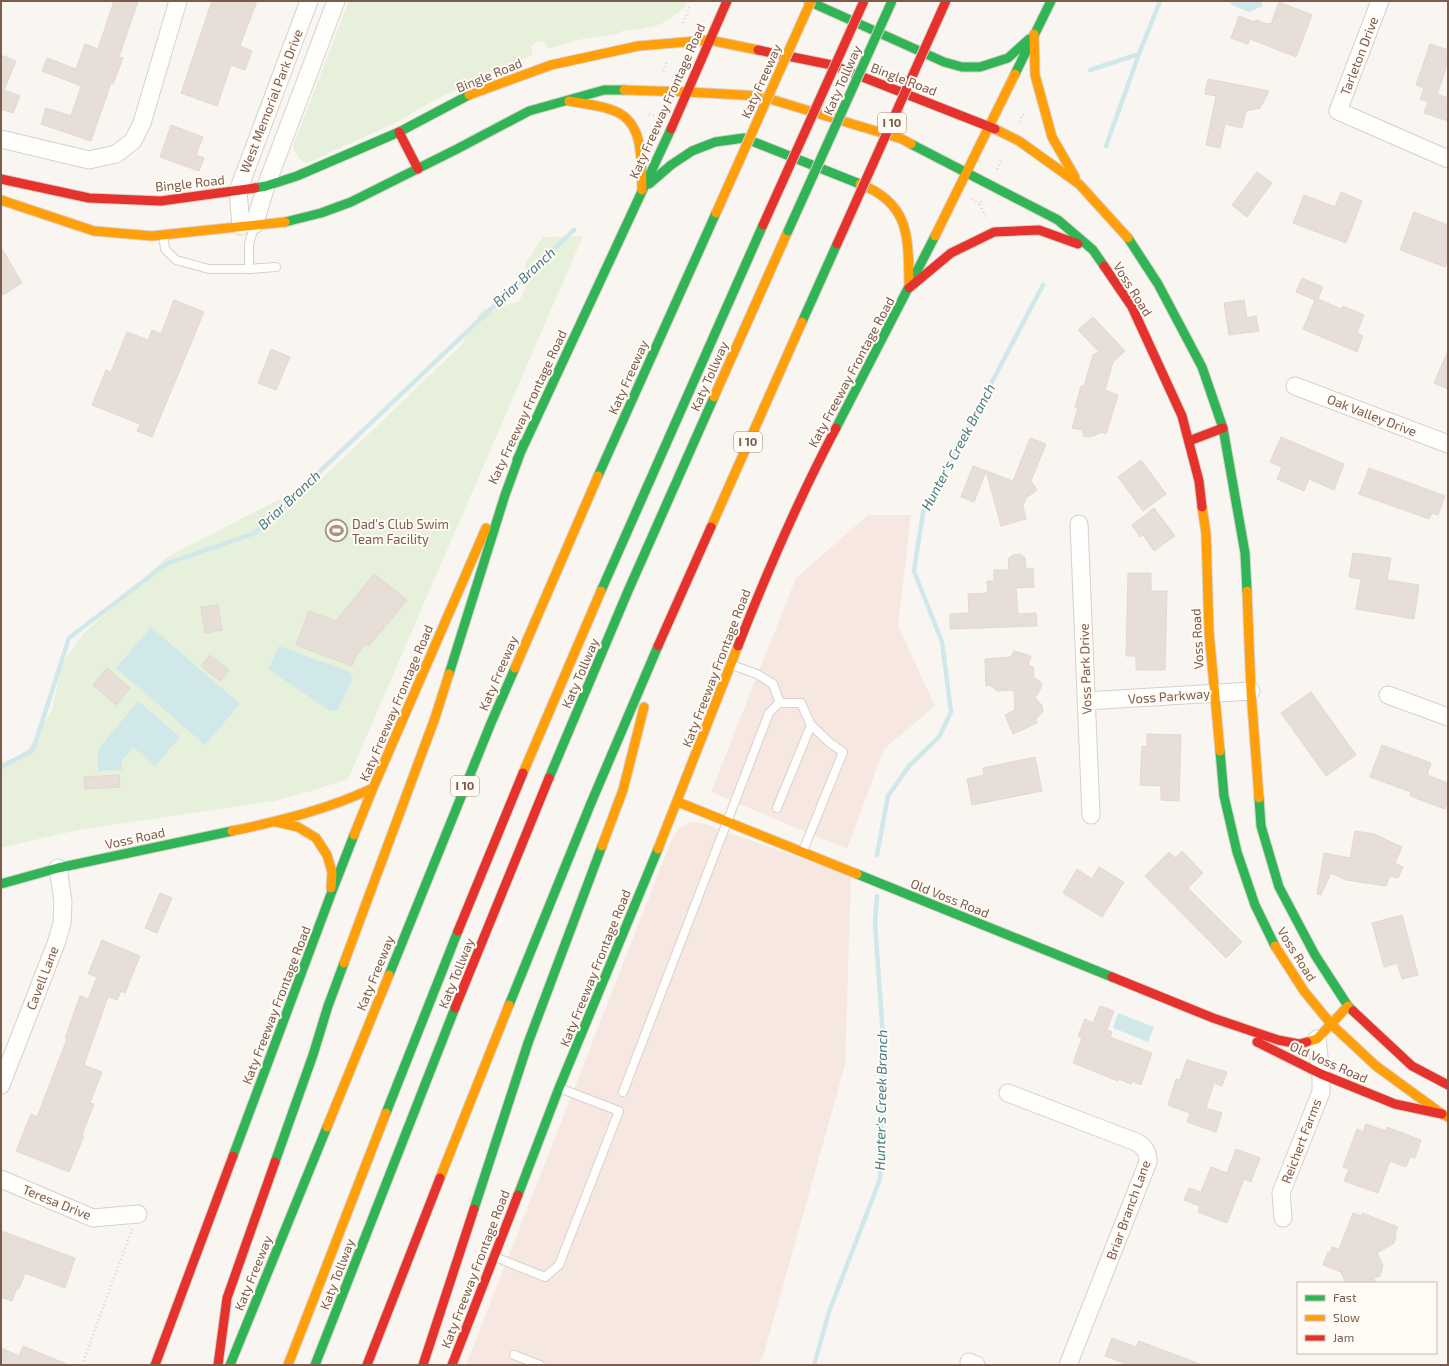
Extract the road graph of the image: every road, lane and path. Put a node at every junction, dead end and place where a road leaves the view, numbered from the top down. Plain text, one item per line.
1 (178, 1) edge
2 (309, 1) edge
3 (336, 1) edge
4 (727, 1) edge
5 (810, 1) edge
6 (864, 1) edge
7 (892, 1) edge
8 (946, 1) edge
9 (1050, 1) edge
10 (1380, 1) edge
11 (690, 6) dead end
12 (685, 18) junction
13 (689, 18) dead end
14 (683, 23) dead end
15 (1034, 34) junction
16 (709, 40) junction
17 (688, 92) junction
18 (568, 100) junction
19 (1032, 112) dead end
20 (648, 114) dead end
21 (658, 117) dead end
22 (989, 126) junction
23 (1018, 126) dead end
24 (399, 132) junction
25 (1, 139) edge
26 (1448, 159) edge
27 (418, 169) junction
28 (966, 171) junction
29 (1, 179) edge
30 (1079, 184) junction
31 (266, 186) junction
32 (642, 190) junction
33 (238, 191) junction
34 (971, 199) dead end
35 (983, 199) dead end
36 (1, 200) edge
37 (980, 204) junction
38 (986, 221) dead end
39 (248, 226) junction
40 (163, 235) junction
41 (249, 244) junction
42 (1093, 250) junction
43 (276, 267) dead end
44 (249, 269) junction
45 (909, 288) junction
46 (1295, 386) dead end
47 (1223, 428) junction
48 (1189, 441) junction
49 (524, 444) junction
50 (1448, 444) edge
51 (1080, 524) dead end
52 (661, 640) junction
53 (731, 665) junction
54 (1251, 691) junction
55 (1214, 693) junction
56 (1388, 695) dead end
57 (1086, 701) junction
58 (780, 703) junction
59 (1448, 717) edge
60 (812, 724) junction
61 (374, 788) junction
62 (678, 802) junction
63 (777, 808) dead end
64 (1091, 814) dead end
65 (276, 822) junction
66 (728, 822) junction
67 (803, 852) junction
68 (58, 868) junction
69 (1, 884) edge
70 (331, 894) junction
71 (1348, 1006) junction
72 (1212, 1018) junction
73 (1331, 1024) junction
74 (1317, 1039) junction
75 (1321, 1074) junction
76 (1, 1085) edge
77 (1448, 1085) edge
78 (559, 1088) junction
79 (623, 1092) dead end
80 (1008, 1093) dead end
81 (1445, 1116) edge
82 (1, 1180) edge
83 (138, 1214) joint
84 (1283, 1218) dead end
85 (494, 1256) junction
86 (514, 1355) dead end
87 (82, 1365) edge
88 (154, 1365) edge
89 (218, 1365) edge
90 (230, 1365) edge
91 (288, 1365) edge
92 (315, 1365) edge
93 (367, 1365) edge
94 (423, 1365) edge
95 (452, 1365) edge
96 (540, 1365) edge
97 (1068, 1365) edge

1 - 25 street
2 - 33 street, West Memorial Park Drive
3 - 31 street, West Memorial Park Drive
4 - 16 main road, Katy Freeway Frontage Road
5 - 15 main road
5 - 90 main road, Katy Freeway / I 10, bridge
6 - 91 main road, Katy Tollway, bridge
7 - 92 main road, Katy Tollway, bridge
8 - 52 main road, I 10, bridge
9 - 15 main road, Katy Freeway Frontage Road
10 - 26 street, Tarleton Drive
11 - 12 path
12 - 13 path
12 - 14 path
15 - 22 main road, Katy Freeway Frontage Road
15 - 30 main road
16 - 17 main road, Katy Freeway Frontage Road
16 - 22 main road, Bingle Road
16 - 24 main road, Bingle Road
17 - 18 main road
17 - 28 main road
17 - 32 main road, Katy Freeway Frontage Road
18 - 27 main road
18 - 32 main road
19 - 23 path
20 - 21 path
22 - 28 main road, Katy Freeway Frontage Road
22 - 30 main road, Voss Road
24 - 27 main road
24 - 31 main road, Bingle Road
27 - 39 main road
28 - 42 main road, Voss Road
28 - 45 main road, Katy Freeway Frontage Road
29 - 33 main road, Bingle Road
30 - 47 main road, Voss Road
31 - 33 main road, Bingle Road
31 - 39 street, West Memorial Park Drive
32 - 45 main road
32 - 49 main road, Katy Freeway Frontage Road
33 - 39 street, West Memorial Park Drive
34 - 37 path
35 - 37 path
36 - 40 main road
37 - 38 path
39 - 40 main road
39 - 41 lane
39 - 41 lane
40 - 44 lane
41 - 44 lane
42 - 45 main road
42 - 48 main road, Voss Road
43 - 44 lane
45 - 53 main road, Katy Freeway Frontage Road
46 - 50 street, Oak Valley Drive
47 - 48 main road
47 - 54 main road, Voss Road
48 - 55 main road, Voss Road
49 - 61 main road, Katy Freeway Frontage Road
49 - 89 main road
51 - 57 street, Voss Park Drive
52 - 93 main road, I 10
52 - 94 main road
53 - 58 lane
53 - 62 main road, Katy Freeway Frontage Road
54 - 55 street, Voss Parkway
54 - 71 main road, Voss Road
55 - 57 street, Voss Parkway
55 - 73 main road, Voss Road
56 - 59 street
57 - 64 street, Voss Park Drive
58 - 60 lane
58 - 66 lane
60 - 63 lane
60 - 67 lane
61 - 65 main road, Voss Road
61 - 70 main road, Katy Freeway Frontage Road
62 - 66 main road, Old Voss Road
62 - 78 main road, Katy Freeway Frontage Road
65 - 68 main road, Voss Road
65 - 70 main road, Voss Road
66 - 67 main road, Old Voss Road
66 - 79 lane
67 - 72 main road, Old Voss Road
68 - 69 main road, Voss Road
68 - 76 street, Cavell Lane
70 - 88 main road, Katy Freeway Frontage Road
71 - 73 main road, Old Voss Road
71 - 77 main road, Voss Road
72 - 74 main road, Old Voss Road
72 - 75 main road, Old Voss Road
73 - 74 main road, Old Voss Road
73 - 81 main road, Voss Road
74 - 75 street, Reichert Farms
75 - 81 main road, Old Voss Road
75 - 84 street, Reichert Farms
78 - 85 main road, Katy Freeway Frontage Road
78 - 85 lane
80 - 97 street, Briar Branch Lane
82 - 83 street, Teresa Drive
83 - 87 path
85 - 95 main road, Katy Freeway Frontage Road
86 - 96 lane

